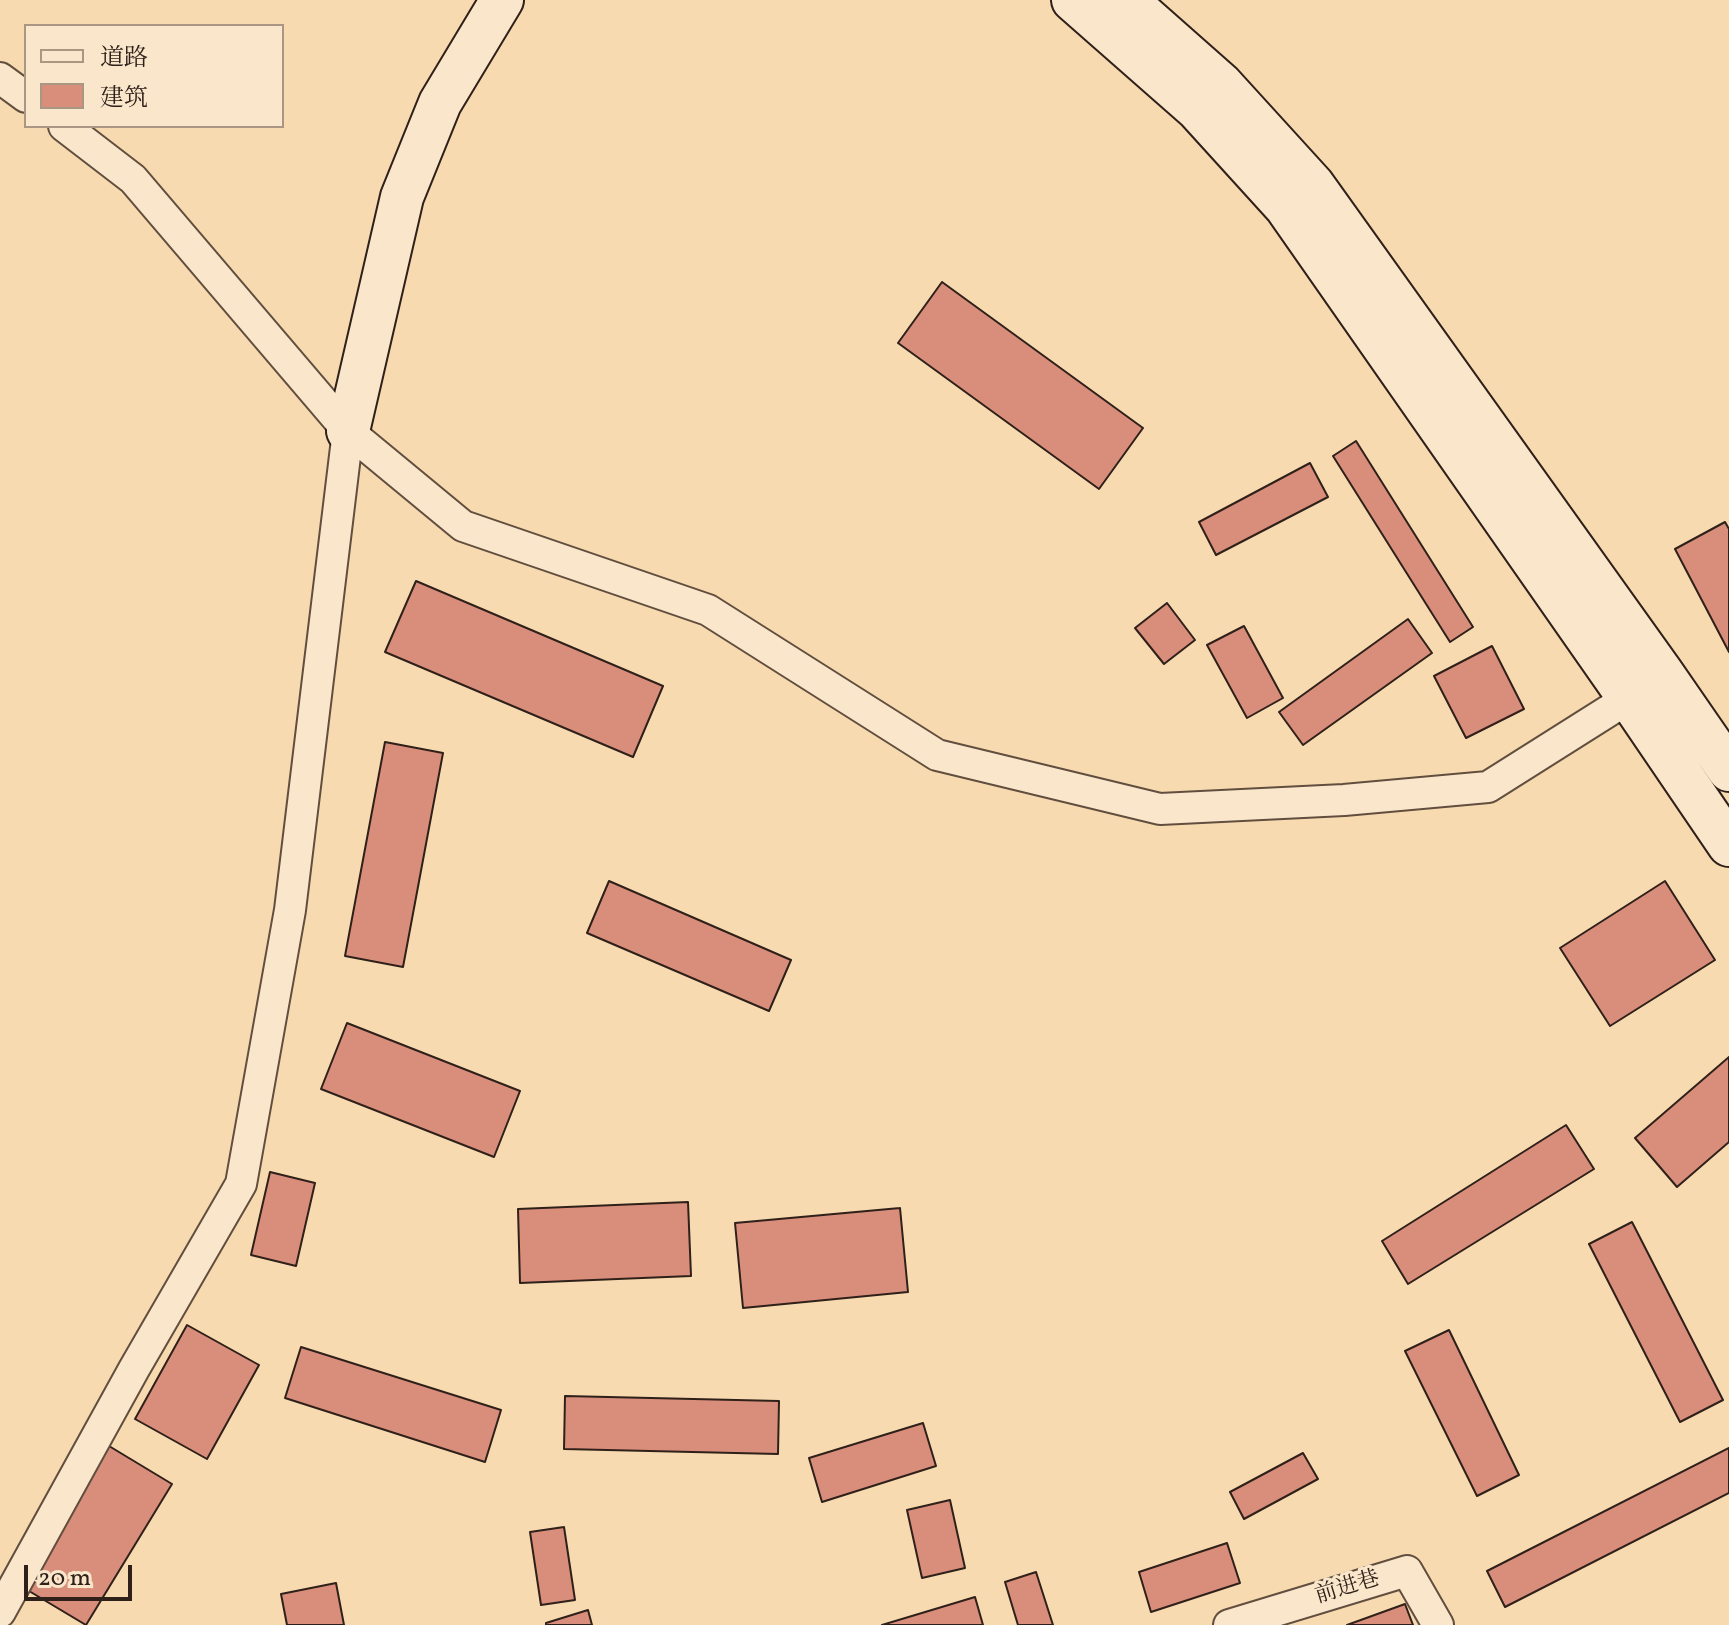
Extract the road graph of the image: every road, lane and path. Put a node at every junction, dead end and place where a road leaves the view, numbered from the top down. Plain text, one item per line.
1 (502, 0) edge
2 (1073, 0) edge
3 (1126, 0) edge
4 (0, 78) edge
5 (24, 96) edge
6 (67, 128) edge
7 (348, 431) junction
8 (1662, 673) junction
9 (1629, 698) junction
10 (1729, 770) edge
11 (1729, 845) edge
12 (0, 1612) edge
13 (1229, 1625) edge
14 (1438, 1625) edge

1 - 7 main road
2 - 9 main road
3 - 8 main road
4 - 5 street
6 - 7 street
7 - 9 street
7 - 12 street
8 - 9 street
8 - 10 main road
9 - 11 main road
13 - 14 street, 前进巷

